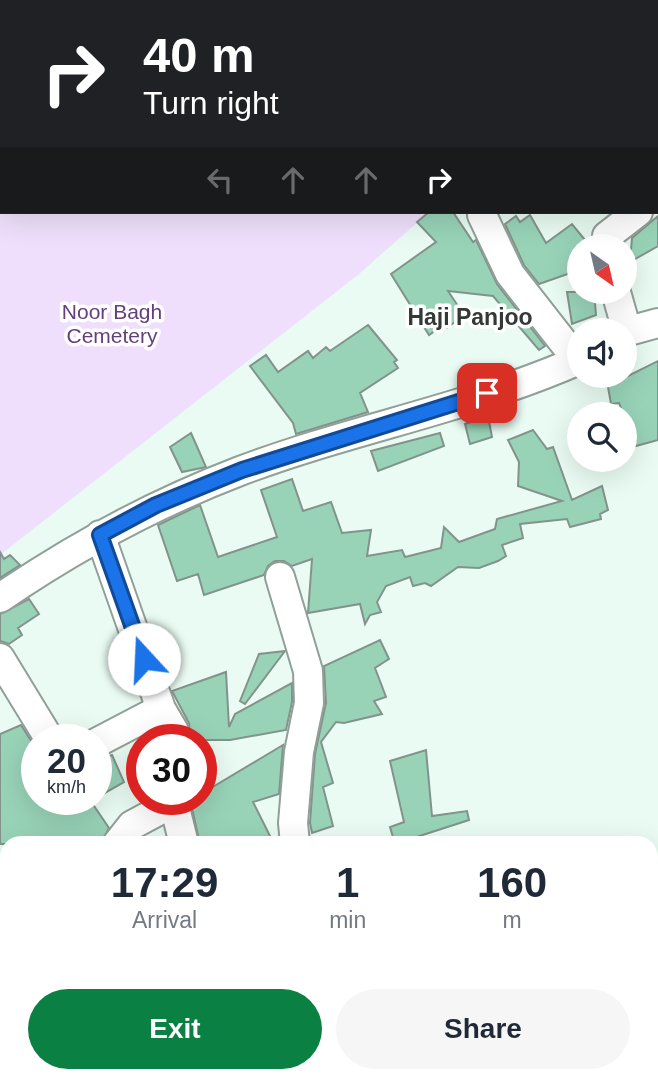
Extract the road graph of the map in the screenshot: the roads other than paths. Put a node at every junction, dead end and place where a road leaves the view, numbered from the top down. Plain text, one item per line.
1 (635, 214) edge
2 (482, 215) dead end
3 (610, 234) edge
4 (658, 323) edge
5 (637, 329) edge
6 (567, 346) edge
7 (567, 364) edge
8 (100, 535) junction
9 (280, 577) dead end
10 (0, 598) edge
11 (0, 658) edge
12 (9, 690) edge
13 (161, 709) junction
14 (37, 724) edge
15 (170, 724) edge
16 (112, 735) edge
17 (149, 815) edge
18 (177, 815) edge
19 (123, 836) edge
20 (182, 836) edge
21 (294, 836) edge

1 - 3 street
2 - 6 street
4 - 5 street
7 - 8 street
8 - 10 street
8 - 13 street
9 - 21 street
11 - 12 street
12 - 14 street
13 - 15 street
13 - 16 street
17 - 19 street
18 - 20 street

